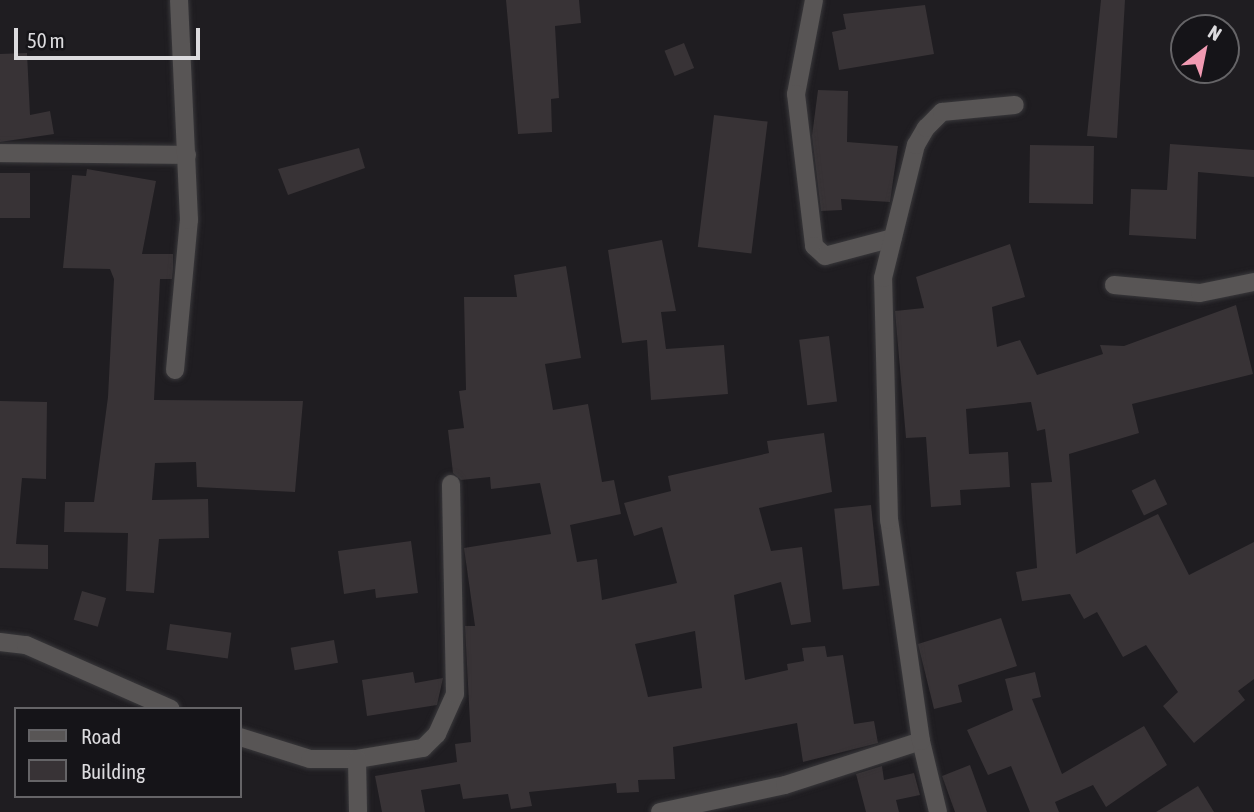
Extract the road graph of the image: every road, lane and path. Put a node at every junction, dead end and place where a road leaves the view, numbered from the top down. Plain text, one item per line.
1 (179, 0) edge
2 (814, 0) edge
3 (1015, 105) dead end
4 (0, 153) edge
5 (187, 155) junction
6 (893, 239) junction
7 (1254, 282) edge
8 (1114, 285) dead end
9 (175, 370) dead end
10 (451, 484) dead end
11 (0, 642) edge
12 (166, 707) edge
13 (242, 738) edge
14 (921, 741) junction
15 (356, 759) junction
16 (358, 812) edge
17 (660, 812) edge
18 (938, 812) edge

1 - 5 street
2 - 6 street
3 - 6 street
4 - 5 street
5 - 9 street
6 - 14 street
7 - 8 street
10 - 15 street
11 - 12 street
13 - 15 street
14 - 17 street
14 - 18 street
15 - 16 street

